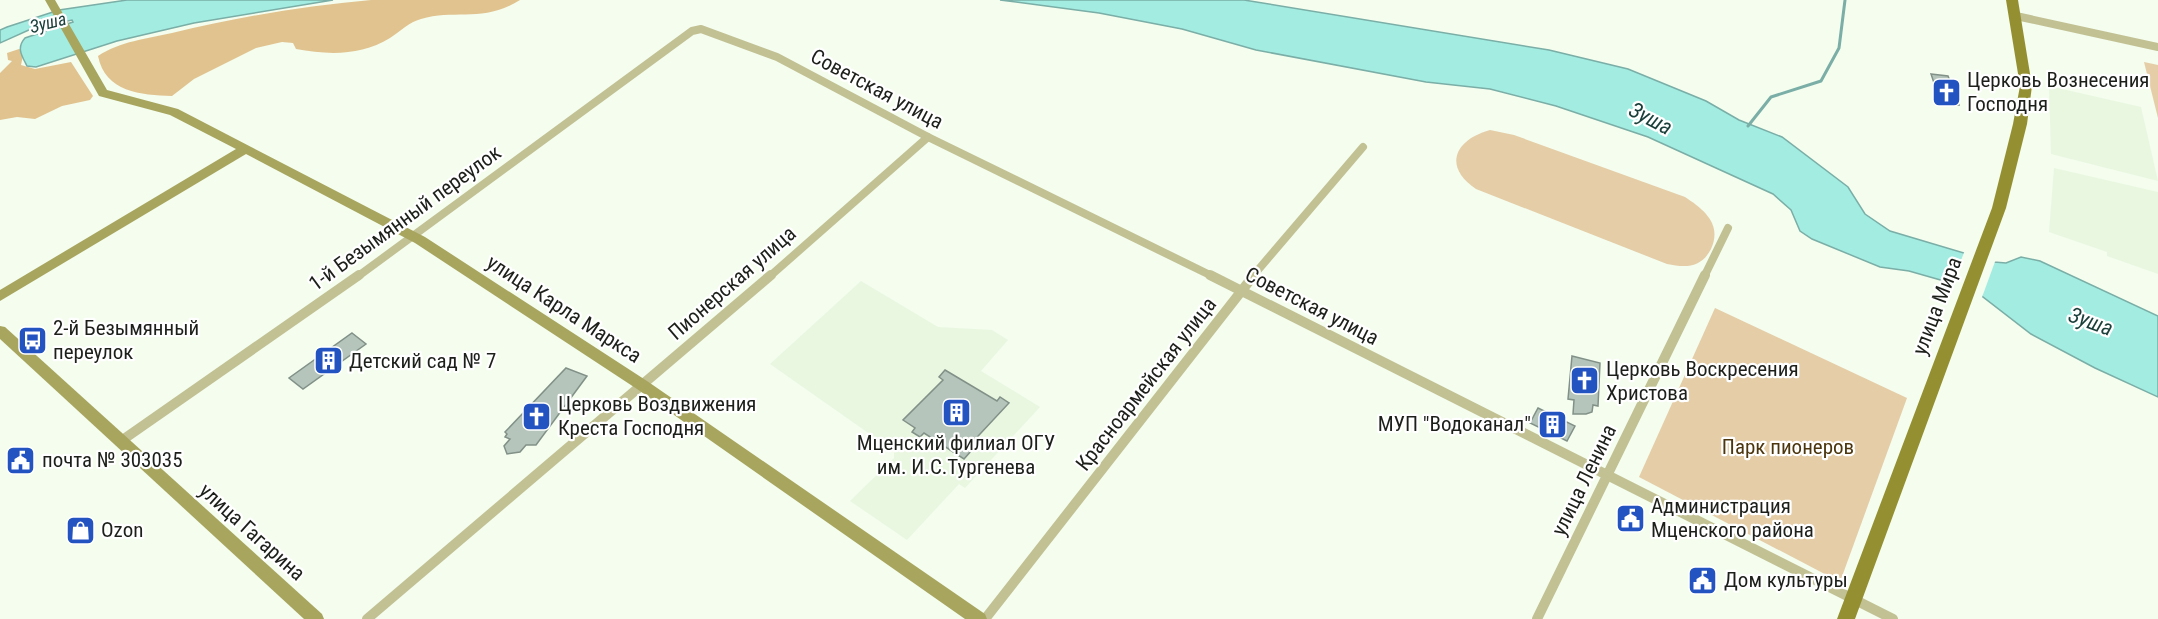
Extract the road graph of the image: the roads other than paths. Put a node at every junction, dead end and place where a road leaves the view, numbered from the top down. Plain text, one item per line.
1 (50, 0) edge
2 (2012, 0) edge
3 (2016, 16) junction
4 (710, 32) joint
5 (2158, 47) edge
6 (928, 137) junction
7 (1363, 147) dead end
8 (244, 150) junction
9 (1728, 228) dead end
10 (414, 237) junction
11 (1241, 290) junction
12 (0, 296) edge
13 (0, 331) edge
14 (642, 385) junction
15 (121, 441) junction
16 (1607, 475) junction
17 (1852, 598) junction
18 (316, 619) edge
19 (367, 619) edge
20 (979, 619) edge
21 (986, 619) edge
22 (1537, 619) edge
23 (1846, 619) edge
24 (1893, 619) edge

1 - 8 main road, улица Карла Маркса
2 - 3 main road, улица Мира
3 - 5 street
3 - 17 main road, улица Мира
4 - 6 street, Советская улица
4 - 10 street, 1-й Безымянный переулок
6 - 11 street, Советская улица
6 - 14 street, Пионерская улица
7 - 11 street, Красноармейская улица
8 - 10 main road, улица Карла Маркса
8 - 12 main road
9 - 16 street, улица Ленина
10 - 14 main road, улица Карла Маркса
10 - 15 street, 1-й Безымянный переулок
11 - 16 street, Советская улица
11 - 21 street, Красноармейская улица
13 - 15 main road, улица Гагарина
14 - 19 street, Пионерская улица
14 - 20 main road, улица Карла Маркса
15 - 18 main road, улица Гагарина
16 - 17 street, Советская улица
16 - 22 street, улица Ленина
17 - 23 main road, улица Мира
17 - 24 street, Советская улица

